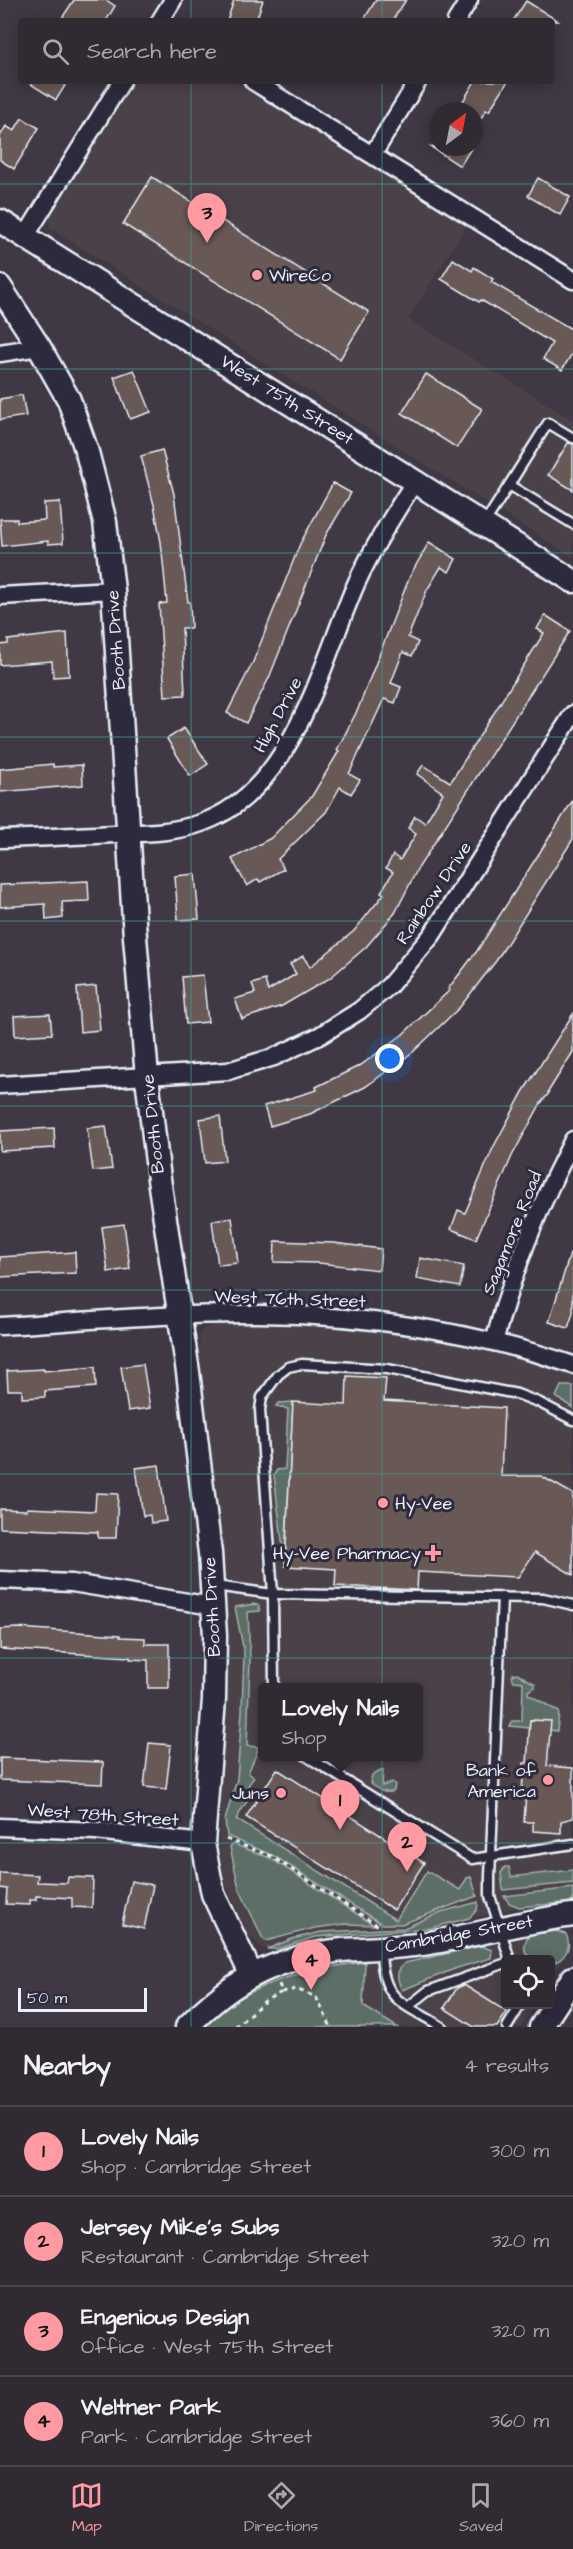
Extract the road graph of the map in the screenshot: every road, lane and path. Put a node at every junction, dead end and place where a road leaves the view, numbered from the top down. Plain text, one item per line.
1 (173, 0) edge
2 (469, 0) edge
3 (162, 18) edge
4 (458, 18) edge
5 (120, 84) edge
6 (258, 84) edge
7 (416, 84) edge
8 (373, 154) junction
9 (0, 221) edge
10 (25, 237) junction
11 (573, 280) edge
12 (0, 287) edge
13 (39, 347) junction
14 (0, 353) edge
15 (573, 438) edge
16 (415, 481) junction
17 (509, 485) junction
18 (484, 524) junction
19 (573, 524) edge
20 (573, 581) edge
21 (113, 590) junction
22 (0, 596) edge
23 (573, 714) edge
24 (128, 833) junction
25 (0, 839) edge
26 (147, 1077) junction
27 (0, 1085) edge
28 (573, 1140) edge
29 (179, 1315) junction
30 (0, 1326) edge
31 (494, 1342) junction
32 (573, 1365) edge
33 (573, 1420) edge
34 (0, 1580) edge
35 (273, 1594) junction
36 (212, 1596) junction
37 (502, 1597) junction
38 (573, 1605) edge
39 (274, 1683) edge
40 (314, 1761) edge
41 (0, 1827) edge
42 (226, 1839) dead end
43 (203, 1843) junction
44 (573, 1844) edge
45 (490, 1857) junction
46 (573, 1916) edge
47 (501, 1928) junction
48 (380, 1938) junction
49 (509, 1955) edge
50 (501, 1965) edge
51 (251, 1974) junction
52 (276, 1979) dead end
53 (564, 1988) edge
54 (282, 1992) junction
55 (408, 2006) junction
56 (518, 2009) edge
57 (187, 2027) edge
58 (236, 2027) edge
59 (331, 2027) edge
60 (442, 2027) edge
61 (507, 2027) edge
62 (541, 2027) edge

1 - 3 street
2 - 4 street
5 - 10 street
6 - 8 street
7 - 8 street
8 - 11 street
9 - 10 street, West 75th Street
10 - 16 street, West 75th Street
12 - 13 street, Booth Drive
13 - 14 street
13 - 21 street, Booth Drive
15 - 17 lane
16 - 18 street, West 75th Street
16 - 24 street, High Drive
17 - 18 lane
17 - 19 lane
18 - 20 street, West 75th Street
21 - 22 street
21 - 24 street, Booth Drive
23 - 26 street, Rainbow Drive
24 - 25 street, High Drive
24 - 26 street, Booth Drive
26 - 27 street, Rainbow Drive
26 - 29 street, Booth Drive
28 - 31 street, Sagamore Road
29 - 30 street, West 76th Street
29 - 31 street, West 76th Street
29 - 36 street, Booth Drive
31 - 32 street, West 76th Street
33 - 35 lane
34 - 36 street
35 - 36 lane
35 - 37 lane
35 - 39 lane
36 - 43 street, Booth Drive
37 - 38 lane
37 - 45 lane
40 - 45 lane
41 - 43 street, West 78th Street
42 - 48 path
43 - 51 street, Booth Drive
44 - 45 lane
45 - 47 lane
46 - 47 street, Cambridge Street
47 - 48 street, Cambridge Street
47 - 49 lane
48 - 51 street, Cambridge Street
48 - 55 lane
50 - 55 lane
51 - 57 street, Cambridge Street
52 - 54 path
53 - 62 street
54 - 58 path
54 - 59 path
55 - 60 lane
56 - 61 lane

